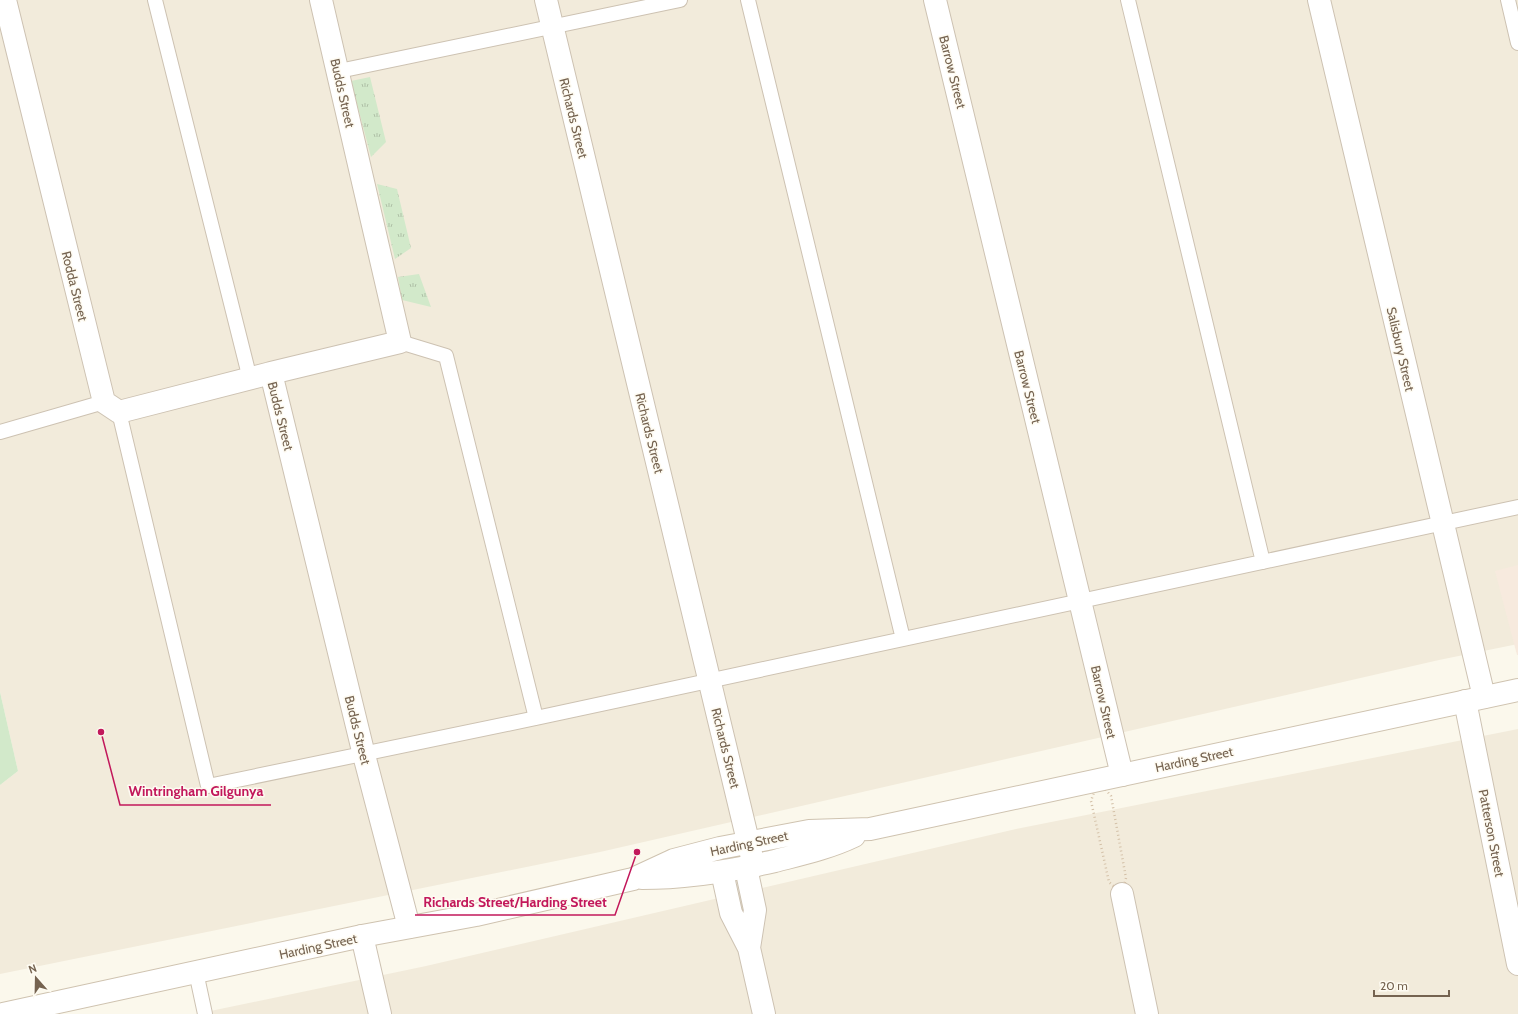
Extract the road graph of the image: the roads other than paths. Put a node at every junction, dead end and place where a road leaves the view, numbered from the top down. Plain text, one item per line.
1 (5, 0) edge
2 (155, 0) edge
3 (321, 0) edge
4 (546, 0) edge
5 (680, 0) edge
6 (748, 0) edge
7 (936, 0) edge
8 (1128, 0) edge
9 (1318, 0) edge
10 (1508, 0) edge
11 (5, 25) edge
12 (552, 27) junction
13 (1518, 43) edge
14 (339, 71) junction
15 (400, 342) junction
16 (261, 376) junction
17 (111, 407) junction
18 (0, 432) edge
19 (1518, 507) edge
20 (1443, 524) junction
21 (1263, 562) junction
22 (1080, 601) junction
23 (903, 639) junction
24 (710, 681) junction
25 (1518, 690) edge
26 (1474, 699) junction
27 (536, 718) junction
28 (364, 755) junction
29 (1122, 775) junction
30 (870, 829) junction
31 (748, 842) junction
32 (750, 867) junction
33 (722, 872) junction
34 (633, 879) junction
35 (1122, 894) road end
36 (409, 927) junction
37 (362, 936) junction
38 (749, 948) junction
39 (1518, 964) edge
40 (196, 972) junction
41 (14, 1013) edge
42 (205, 1014) edge
43 (380, 1014) edge
44 (764, 1014) edge
45 (1147, 1014) edge

1 - 11 street, Rodda Street
2 - 16 lane
3 - 14 street, Budds Street
4 - 12 street, Richards Street
5 - 12 lane
6 - 23 lane
7 - 22 street, Barrow Street
8 - 21 lane
9 - 20 street, Salisbury Street
10 - 13 lane
11 - 17 street, Rodda Street
12 - 14 lane
12 - 24 street, Richards Street
14 - 15 street, Budds Street
15 - 16 street, Budds Street
15 - 27 lane
16 - 17 street
16 - 28 street, Budds Street
17 - 18 lane
17 - 28 lane
19 - 20 lane
20 - 21 lane
20 - 26 street, Salisbury Street
21 - 22 lane
22 - 23 lane
22 - 29 street, Barrow Street
23 - 24 lane
24 - 27 lane
24 - 31 street, Richards Street
25 - 26 street, Harding Street
26 - 29 street, Harding Street
26 - 39 street, Patterson Street
27 - 28 lane
28 - 36 street, Budds Street
29 - 30 street, Harding Street
30 - 31 street, Harding Street
30 - 32 street, Harding Street
31 - 32 street, Richards Street
31 - 34 street, Harding Street
32 - 33 street, Harding Street
32 - 38 street, Richards Street
33 - 34 street, Harding Street
33 - 38 street
34 - 36 street, Harding Street
35 - 45 street
36 - 37 street, Harding Street
37 - 40 street, Harding Street
37 - 43 street
38 - 44 street
40 - 41 street, Harding Street
40 - 42 lane

